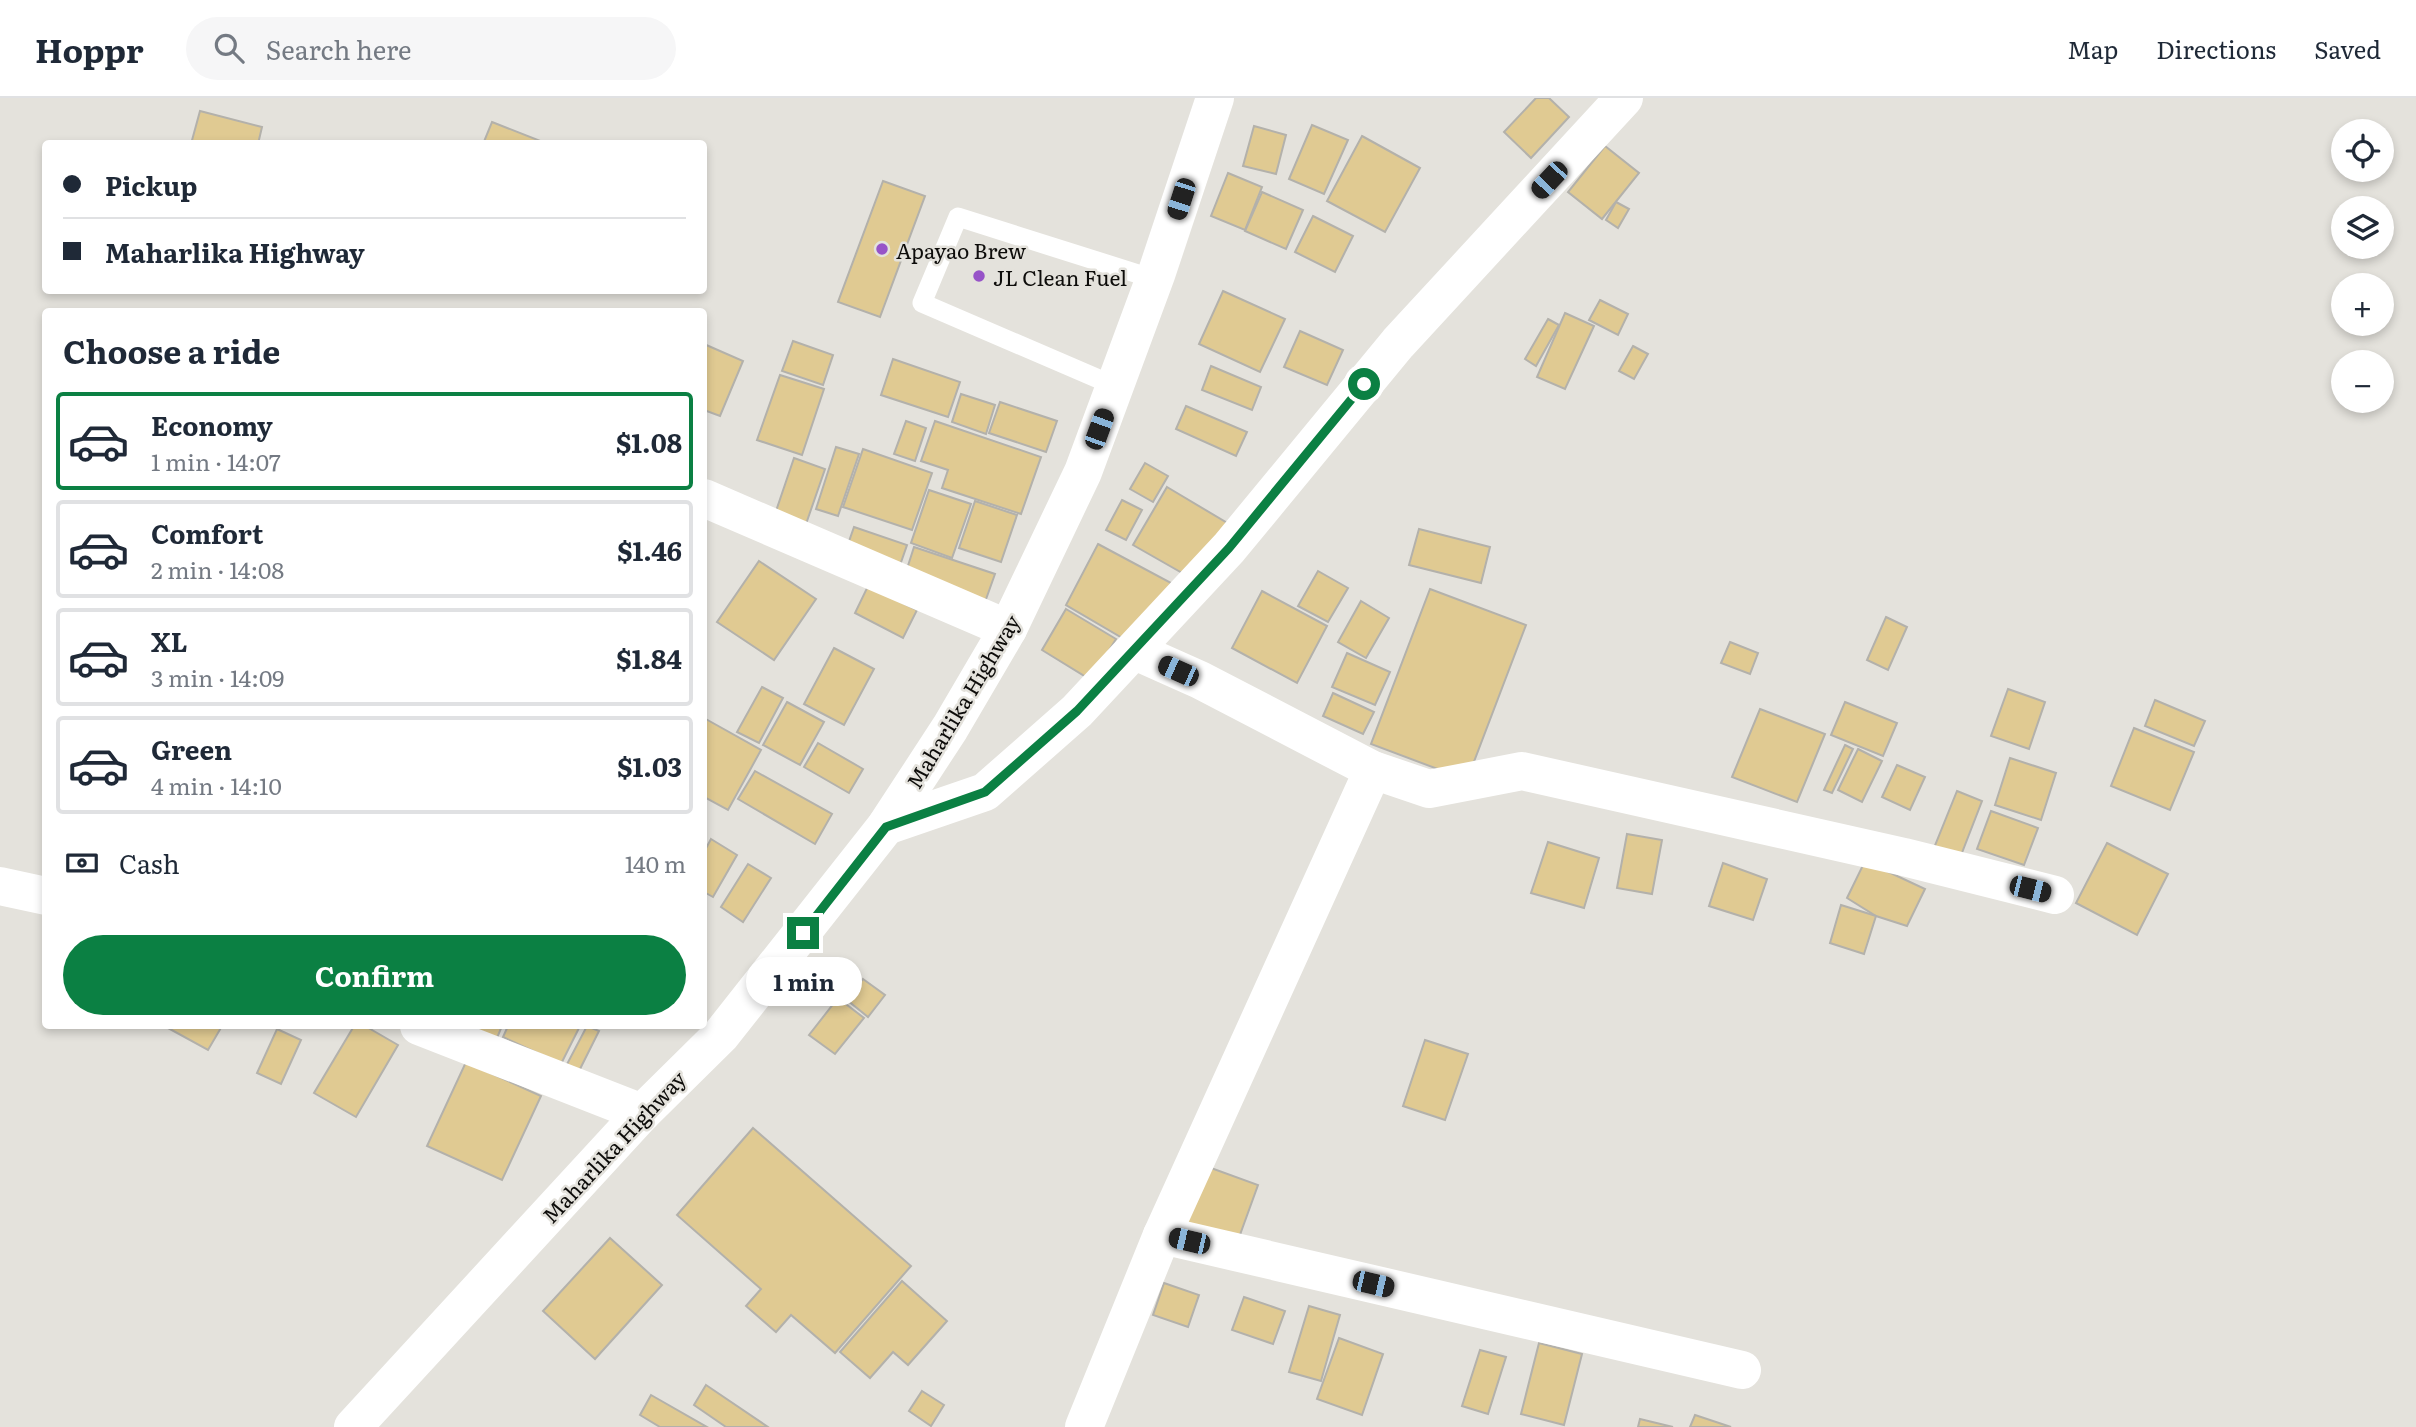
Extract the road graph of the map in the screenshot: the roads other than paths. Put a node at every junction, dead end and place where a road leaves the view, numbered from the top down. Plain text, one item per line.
1 (1215, 98) edge
2 (1624, 98) edge
3 (1154, 279) junction
4 (1115, 386) junction
5 (707, 499) edge
6 (1008, 629) junction
7 (1135, 651) junction
8 (1373, 770) junction
9 (886, 827) junction
10 (0, 886) edge
11 (42, 895) edge
12 (2055, 895) dead end
13 (427, 1029) edge
14 (642, 1113) junction
15 (1162, 1235) junction
16 (1742, 1370) dead end
17 (353, 1427) edge
18 (1084, 1427) edge

1 - 3 street, Maharlika Highway
2 - 7 street
3 - 4 street, Maharlika Highway
3 - 4 lane
4 - 6 street, Maharlika Highway
5 - 6 street
6 - 9 street, Maharlika Highway
7 - 8 street
7 - 9 street
8 - 12 street
8 - 15 street
9 - 14 street, Maharlika Highway
10 - 11 street
13 - 14 street
14 - 17 street, Maharlika Highway
15 - 16 street
15 - 18 street

